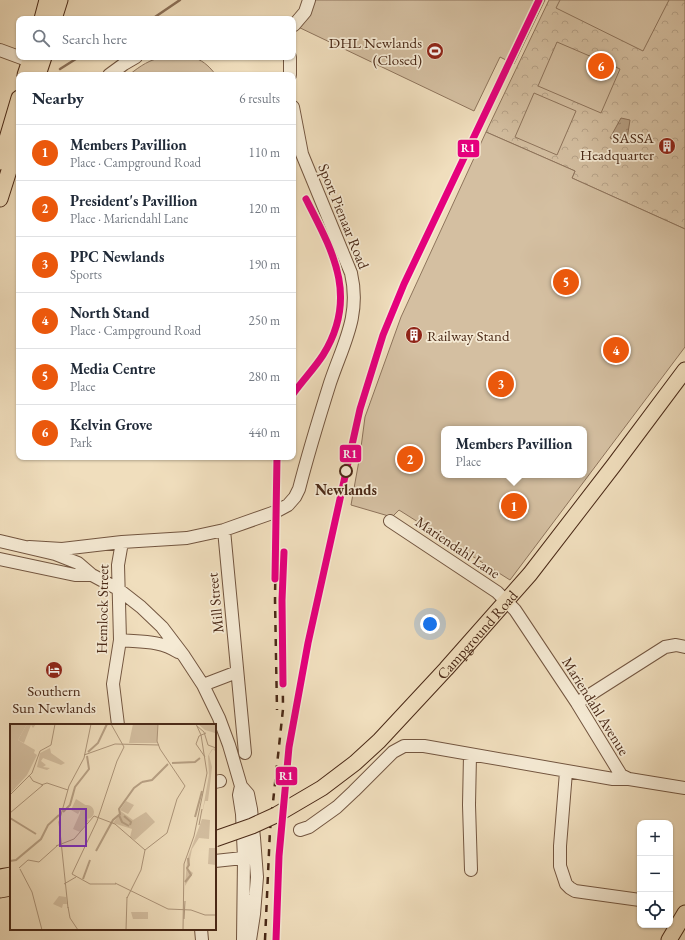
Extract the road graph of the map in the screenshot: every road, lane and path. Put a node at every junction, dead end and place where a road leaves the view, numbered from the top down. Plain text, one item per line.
1 (47, 0) edge
2 (60, 0) edge
3 (309, 0) edge
4 (43, 16) edge
5 (55, 16) edge
6 (296, 24) edge
7 (0, 50) edge
8 (16, 57) edge
9 (23, 60) edge
10 (131, 60) edge
11 (290, 60) edge
12 (35, 65) edge
13 (113, 72) edge
14 (290, 72) edge
15 (16, 109) edge
16 (296, 123) edge
17 (16, 148) edge
18 (0, 162) edge
19 (0, 199) edge
20 (685, 370) edge
21 (390, 520) dead end
22 (224, 530) junction
23 (0, 541) edge
24 (122, 542) junction
25 (29, 547) junction
26 (0, 559) edge
27 (92, 575) junction
28 (118, 589) junction
29 (507, 601) junction
30 (120, 640) junction
31 (685, 647) edge
32 (184, 656) junction
33 (237, 672) junction
34 (203, 686) junction
35 (577, 703) junction
36 (118, 724) edge
37 (245, 753) dead end
38 (470, 755) junction
39 (609, 756) junction
40 (566, 772) junction
41 (589, 776) junction
42 (629, 779) junction
43 (685, 788) edge
44 (300, 830) dead end
45 (216, 839) edge
46 (250, 857) junction
47 (216, 861) edge
48 (471, 870) dead end
49 (10, 875) edge
50 (0, 877) edge
51 (10, 888) edge
52 (0, 890) edge
53 (637, 900) edge
54 (685, 913) edge
55 (201, 930) edge
56 (202, 940) edge
57 (243, 940) edge
58 (250, 940) edge
59 (669, 940) edge

1 - 4 main road
2 - 5 main road
3 - 6 street
7 - 8 street
9 - 12 street
10 - 13 street
11 - 14 street
15 - 18 main road
16 - 22 street, Sport Pienaar Road
17 - 19 main road
20 - 29 main road, Campground Road
21 - 29 street, Mariendahl Lane
22 - 24 street
22 - 33 street, Mill Street
23 - 25 street
24 - 25 street
24 - 28 street, Hemlock Street
25 - 27 street
26 - 27 street
27 - 28 street
28 - 30 street, Hemlock Street
28 - 32 street
29 - 35 street, Mariendahl Avenue
29 - 45 main road, Campground Road, bridge
30 - 32 street
30 - 36 street, Hemlock Street
31 - 35 street
32 - 34 street
33 - 34 street
33 - 37 street, Mill Street
34 - 46 street
35 - 39 street, Mariendahl Avenue
38 - 40 street
38 - 44 street
38 - 48 street
39 - 41 street
39 - 42 street, Mariendahl Avenue
40 - 41 street
40 - 53 street
41 - 42 street
42 - 43 street
46 - 47 street
46 - 57 street
46 - 58 street
49 - 50 main road
51 - 52 main road
54 - 59 main road
55 - 56 street

